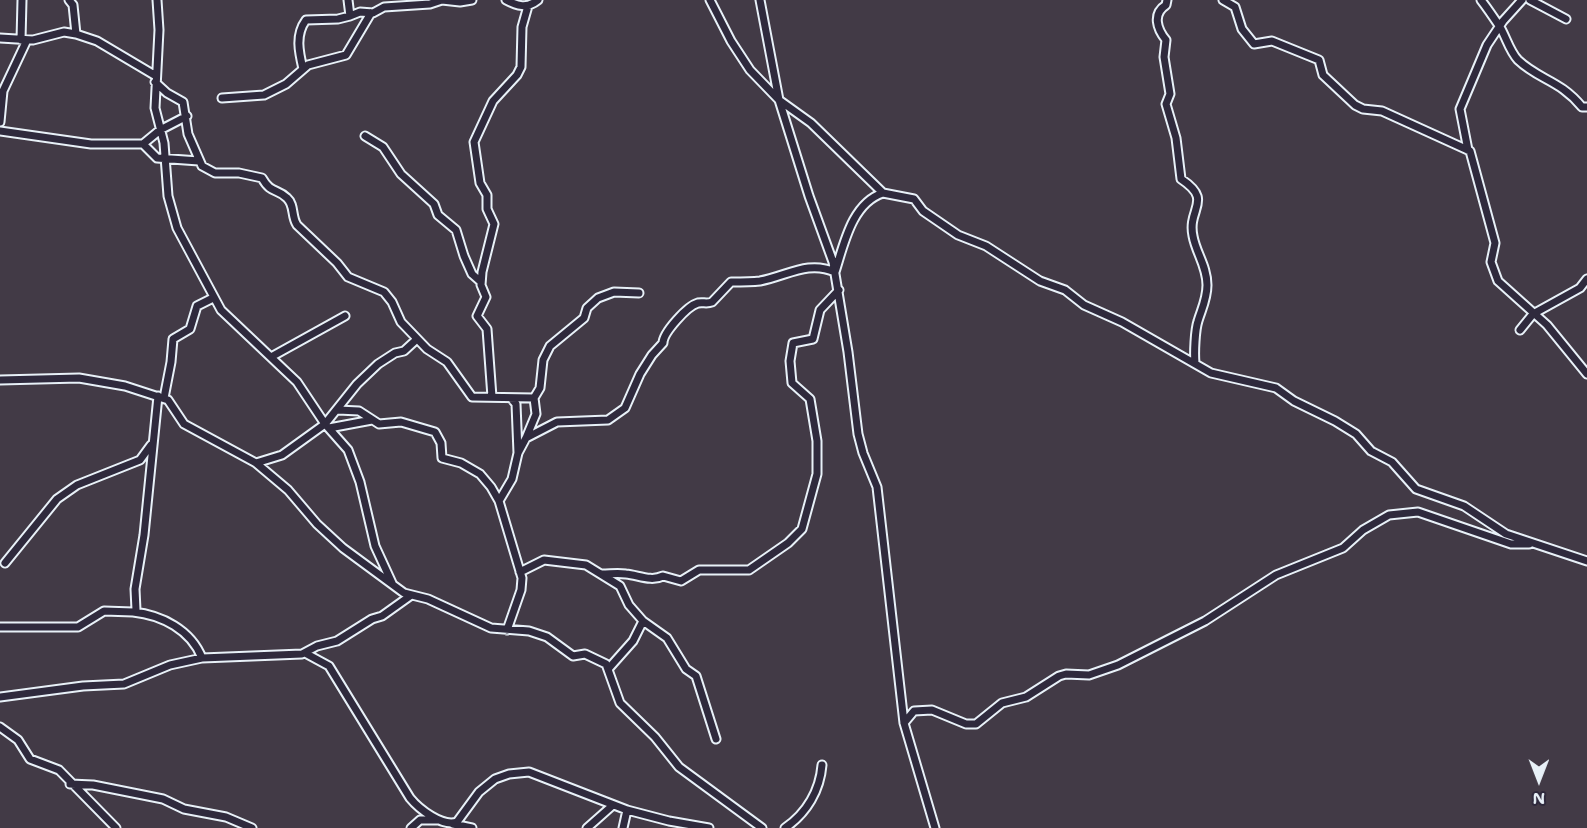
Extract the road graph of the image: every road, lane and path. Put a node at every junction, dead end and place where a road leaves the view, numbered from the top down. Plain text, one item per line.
1 (22, 0) edge
2 (69, 0) edge
3 (157, 0) edge
4 (348, 0) edge
5 (472, 0) edge
6 (506, 0) edge
7 (538, 0) edge
8 (710, 0) edge
9 (760, 0) edge
10 (1167, 0) edge
11 (1223, 0) edge
12 (1482, 0) edge
13 (1522, 0) edge
14 (1530, 0) edge
15 (528, 6) junction
16 (371, 13) junction
17 (350, 16) junction
18 (1566, 19) dead end
19 (1500, 27) junction
20 (76, 34) junction
21 (0, 38) edge
22 (24, 40) junction
23 (303, 69) junction
24 (156, 79) junction
25 (222, 98) dead end
26 (779, 100) junction
27 (1587, 107) edge
28 (187, 116) junction
29 (0, 122) edge
30 (160, 130) junction
31 (0, 132) edge
32 (365, 136) dead end
33 (143, 144) junction
34 (1468, 150) junction
35 (166, 160) junction
36 (199, 161) junction
37 (883, 193) junction
38 (835, 272) junction
39 (1587, 279) edge
40 (481, 282) junction
41 (838, 290) junction
42 (639, 293) dead end
43 (213, 298) junction
44 (1533, 314) junction
45 (345, 316) dead end
46 (1520, 330) dead end
47 (417, 339) junction
48 (1587, 355) edge
49 (271, 357) junction
50 (1196, 363) junction
51 (1579, 363) junction
52 (1587, 374) edge
53 (0, 380) edge
54 (161, 397) junction
55 (492, 397) junction
56 (511, 398) junction
57 (534, 398) junction
58 (338, 410) junction
59 (372, 420) junction
60 (327, 426) junction
61 (526, 438) junction
62 (151, 445) junction
63 (518, 453) junction
64 (256, 463) junction
65 (499, 501) junction
66 (1533, 543) junction
67 (1587, 561) edge
68 (5, 563) dead end
69 (520, 572) junction
70 (602, 574) junction
71 (392, 583) junction
72 (410, 596) junction
73 (133, 612) junction
74 (643, 621) junction
75 (0, 627) edge
76 (507, 630) junction
77 (305, 653) junction
78 (202, 658) junction
79 (609, 668) junction
80 (0, 697) edge
81 (904, 723) junction
82 (0, 727) edge
83 (716, 739) dead end
84 (822, 765) dead end
85 (70, 784) junction
86 (613, 805) junction
87 (627, 810) junction
88 (441, 820) junction
89 (453, 824) junction
90 (116, 828) edge
91 (252, 828) edge
92 (411, 828) edge
93 (472, 828) edge
94 (587, 828) edge
95 (623, 828) edge
96 (709, 828) edge
97 (762, 828) edge
98 (785, 828) edge
99 (935, 828) edge

1 - 22 street
2 - 20 street
3 - 24 street
4 - 17 street
5 - 16 street
6 - 15 street
7 - 15 street
8 - 26 street
9 - 26 street
10 - 50 street
11 - 34 street
12 - 19 street
13 - 19 street
14 - 18 street
15 - 40 street
16 - 17 street
16 - 23 street
17 - 23 street
19 - 27 street
19 - 34 street
20 - 22 street
20 - 24 street
21 - 22 street
22 - 29 street
23 - 25 street
24 - 28 street
24 - 30 street
26 - 37 street
26 - 38 street
28 - 30 street
28 - 36 street
30 - 33 street
30 - 35 street
31 - 33 street
32 - 40 street
33 - 35 street
34 - 44 street
35 - 36 street
35 - 43 street
36 - 47 street
37 - 38 street
37 - 50 street
38 - 41 street
38 - 61 street
39 - 44 street
40 - 55 street
41 - 70 street
41 - 81 street
42 - 57 street
43 - 49 street
43 - 54 street
44 - 46 street
44 - 51 street
45 - 49 street
47 - 55 street
47 - 58 street
48 - 51 street
49 - 60 street
50 - 66 street
51 - 52 street
53 - 54 street
54 - 62 street
54 - 64 street
55 - 56 street
56 - 57 street
56 - 63 street
57 - 61 street
58 - 59 street
58 - 60 street
59 - 60 street
59 - 65 street
60 - 64 street
60 - 71 street
61 - 63 street
62 - 68 street
62 - 73 street
63 - 65 street
64 - 71 street
65 - 69 street
66 - 67 street
66 - 81 street
69 - 70 street
69 - 76 street
70 - 74 street
71 - 72 street
72 - 76 street
72 - 77 street
73 - 75 street
73 - 78 street
74 - 79 street
74 - 83 street
76 - 79 street
77 - 78 street
77 - 88 street
78 - 80 street
79 - 97 street
81 - 99 street
82 - 85 street
84 - 98 street
85 - 90 street
85 - 91 street
86 - 87 street
86 - 89 street
86 - 94 street
87 - 95 street
87 - 96 street
88 - 89 street
88 - 92 street
89 - 93 street

